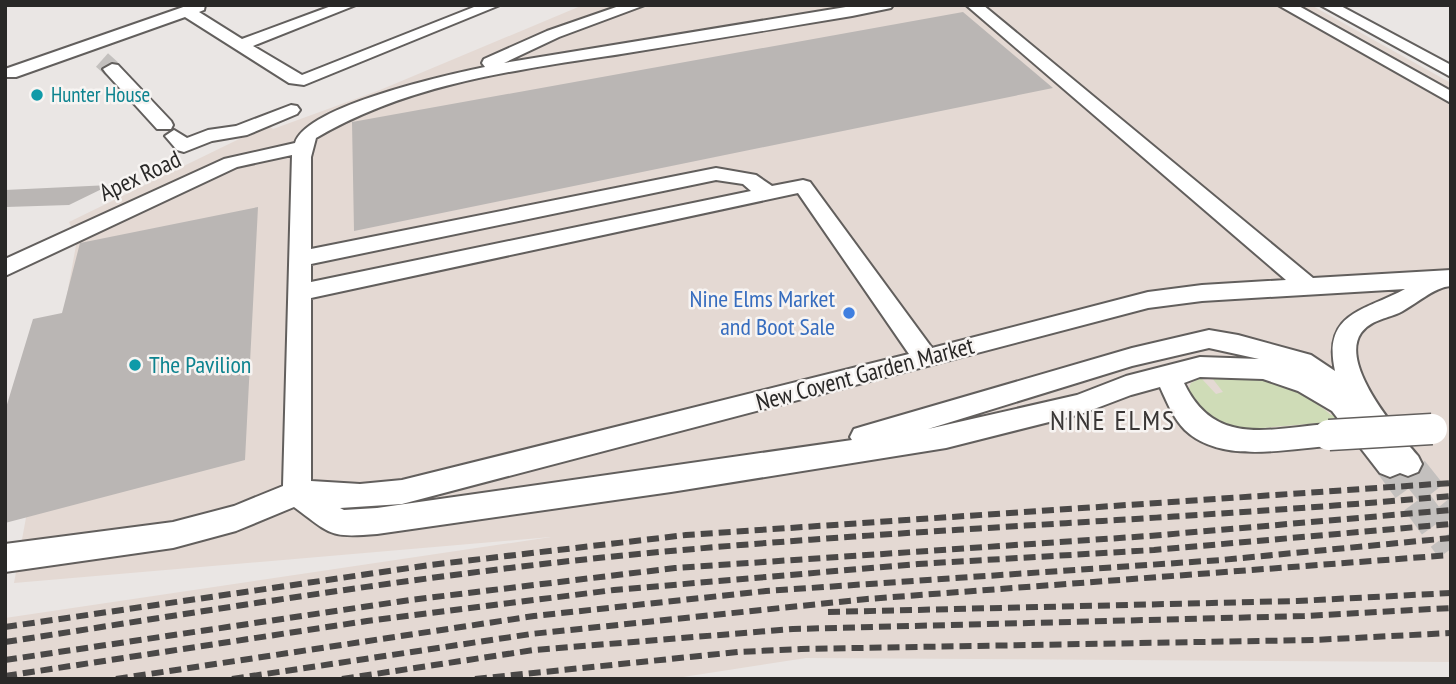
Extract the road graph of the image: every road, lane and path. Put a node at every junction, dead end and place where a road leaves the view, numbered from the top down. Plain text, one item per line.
1 (203, 5) edge
2 (349, 5) edge
3 (493, 5) edge
4 (638, 5) edge
5 (886, 5) edge
6 (972, 5) edge
7 (1285, 5) edge
8 (1327, 5) edge
9 (186, 11) junction
10 (242, 44) junction
11 (82, 48) junction
12 (484, 72) junction
13 (1451, 72) edge
14 (7, 78) edge
15 (1451, 97) edge
16 (291, 110) dead end
17 (302, 147) junction
18 (768, 193) junction
19 (299, 259) junction
20 (6, 268) edge
21 (1445, 279) edge
22 (1310, 288) junction
23 (298, 293) junction
24 (926, 359) junction
25 (1177, 373) junction
26 (1366, 411) junction
27 (1441, 428) edge
28 (671, 480) junction
29 (297, 493) junction
30 (5, 558) edge

1 - 9 street
2 - 10 street
3 - 10 street
4 - 12 street
5 - 12 street
6 - 22 street
7 - 15 street
8 - 13 street
9 - 10 street
9 - 11 street
11 - 14 street
11 - 16 street
12 - 17 street
17 - 19 street
17 - 20 street, Apex Road
18 - 19 street
18 - 23 street
18 - 24 street
19 - 23 street
21 - 22 street, New Covent Garden Market
21 - 26 street, New Covent Garden Market
22 - 24 street, New Covent Garden Market
23 - 29 street
24 - 29 street, New Covent Garden Market
25 - 26 street, New Covent Garden Market
25 - 27 street, bridge
25 - 28 street
26 - 28 street
28 - 29 street
29 - 30 street

